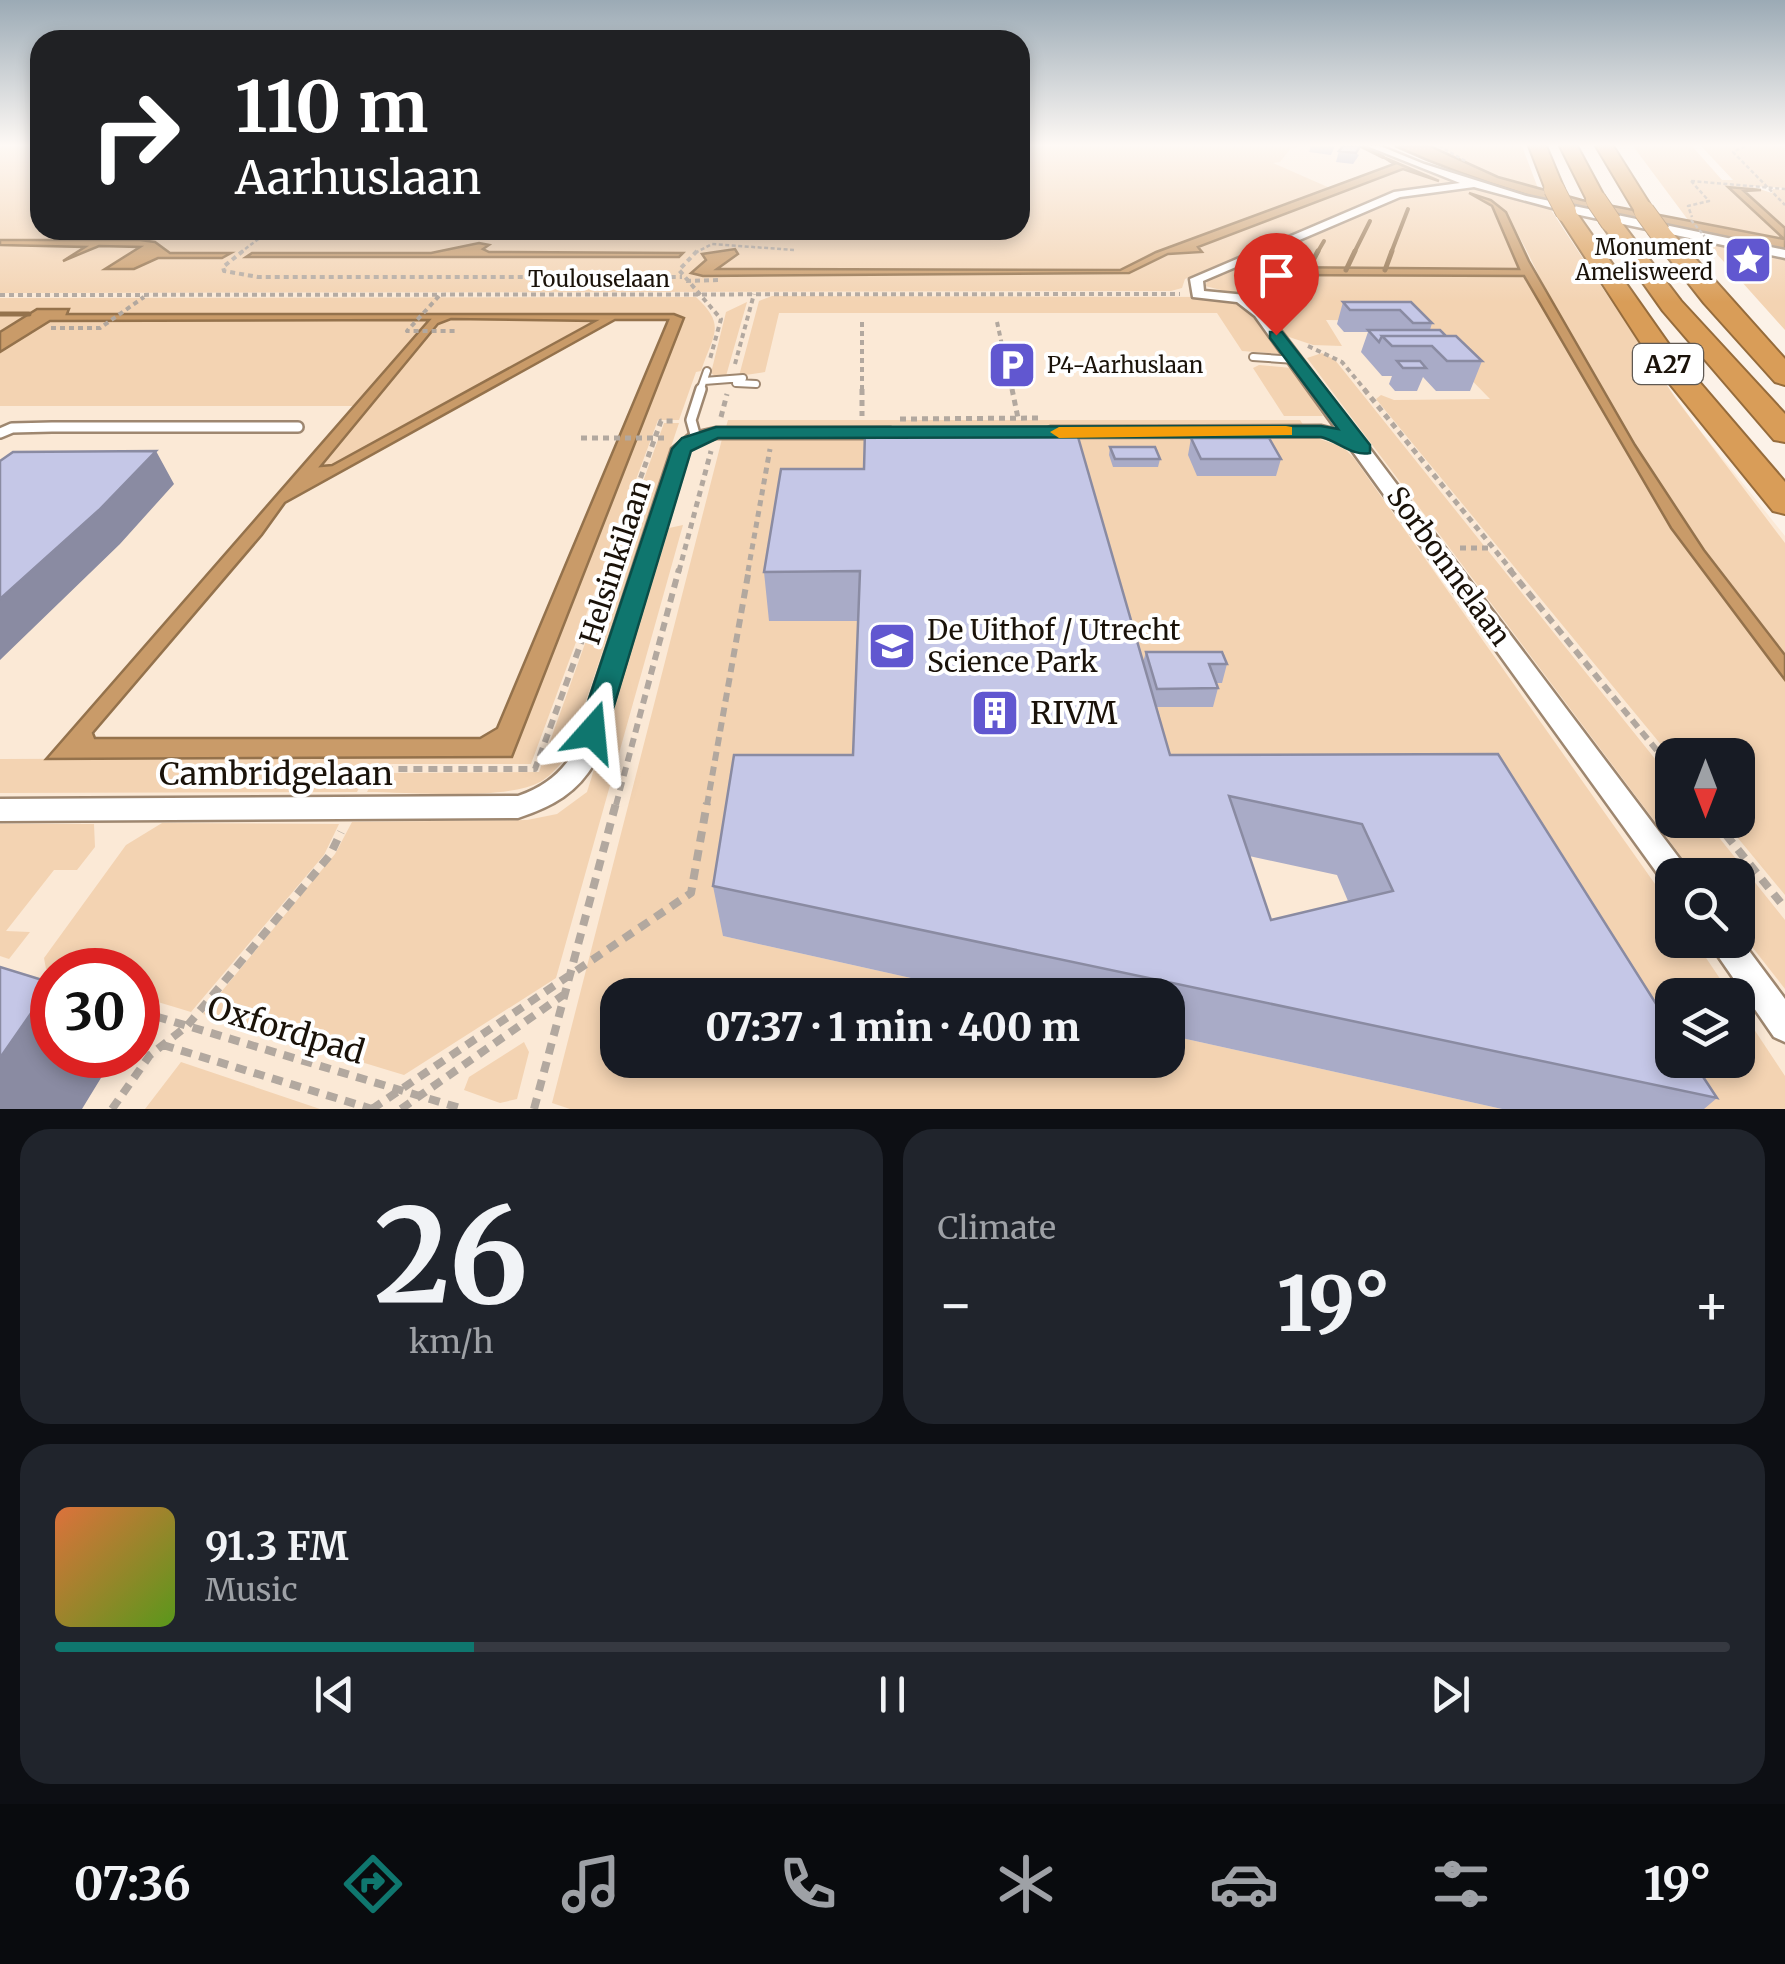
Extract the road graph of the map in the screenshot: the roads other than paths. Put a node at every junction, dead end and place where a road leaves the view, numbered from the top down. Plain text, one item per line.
1 (1389, 198) edge
2 (1532, 198) edge
3 (1559, 198) edge
4 (1597, 198) edge
5 (1636, 198) edge
6 (1785, 254) edge
7 (1253, 357) dead end
8 (1291, 360) junction
9 (1271, 362) dead end
10 (1785, 374) edge
11 (743, 378) dead end
12 (731, 381) junction
13 (756, 384) dead end
14 (1020, 426) edge
15 (298, 427) dead end
16 (0, 433) edge
17 (915, 433) edge
18 (1785, 433) edge
19 (689, 436) junction
20 (1363, 449) junction
21 (1785, 504) edge
22 (550, 797) joint
23 (0, 810) edge
24 (1663, 858) edge
25 (1735, 958) edge
26 (1785, 1026) edge

1 - 8 street, Sorbonnelaan
2 - 6 street
3 - 21 highway, A27
4 - 18 highway, A27
5 - 10 highway, A27, bridge
7 - 8 lane
8 - 9 lane
8 - 20 street, Sorbonnelaan
11 - 12 lane
12 - 13 lane
12 - 19 lane, Helsinkilaan
14 - 20 street
15 - 16 lane
17 - 19 street
19 - 22 street, Helsinkilaan
20 - 24 street, Sorbonnelaan
22 - 23 street, Cambridgelaan
25 - 26 street

